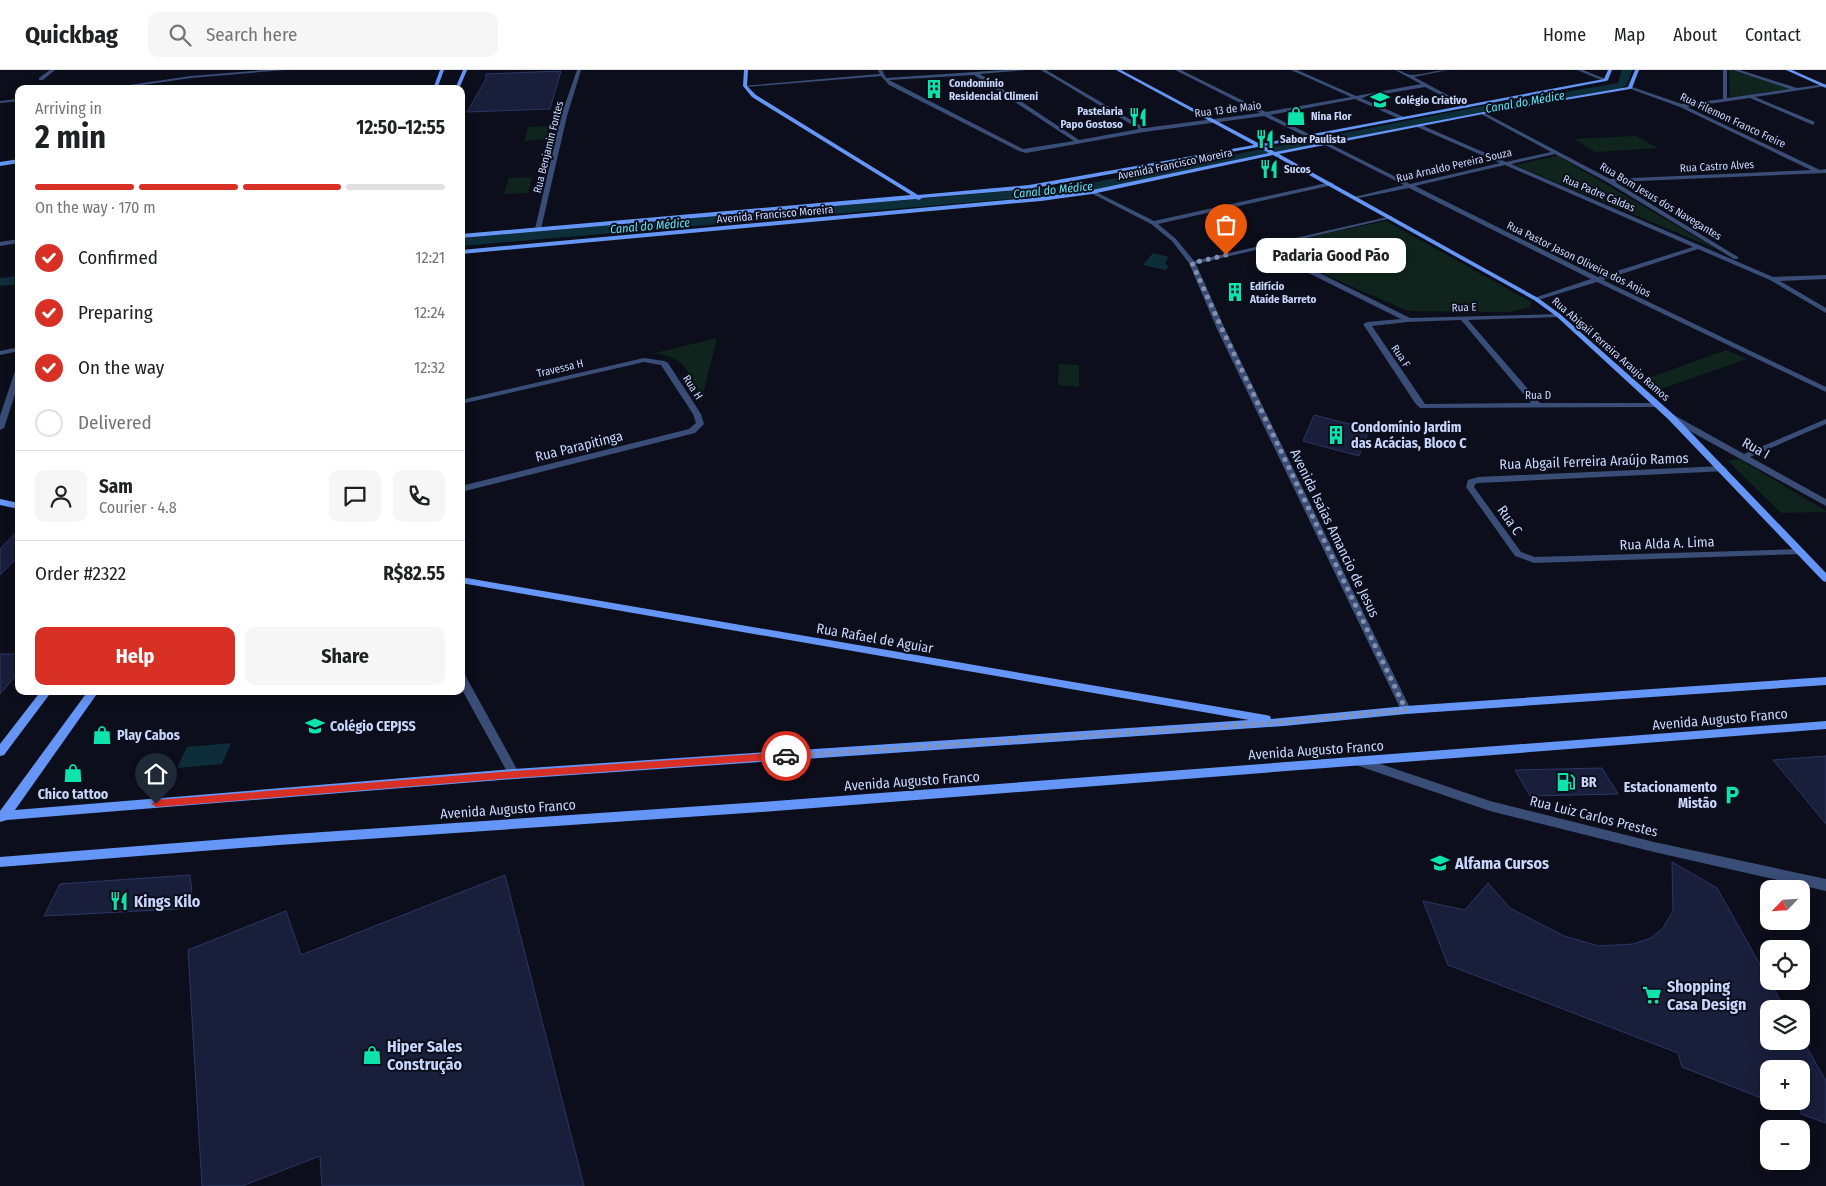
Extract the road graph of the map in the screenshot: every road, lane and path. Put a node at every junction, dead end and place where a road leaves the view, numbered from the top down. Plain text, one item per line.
1 (53, 70) edge
2 (191, 70) edge
3 (280, 70) edge
4 (442, 70) edge
5 (465, 70) edge
6 (579, 70) edge
7 (746, 70) edge
8 (1026, 70) edge
9 (1043, 70) edge
10 (1118, 70) edge
11 (1177, 70) edge
12 (1293, 70) edge
13 (1397, 70) edge
14 (1446, 70) edge
15 (1579, 70) edge
16 (1610, 70) edge
17 (1637, 70) edge
18 (1724, 70) edge
19 (1735, 70) edge
20 (1788, 70) edge
21 (975, 72) junction
22 (882, 75) edge
23 (1410, 76) junction
24 (42, 79) dead end
25 (191, 80) junction
26 (1607, 80) junction
27 (1426, 84) junction
28 (142, 85) edge
29 (436, 85) edge
30 (459, 85) edge
31 (745, 86) junction
32 (1825, 86) edge
33 (1629, 88) junction
34 (1800, 90) junction
35 (1751, 96) junction
36 (1356, 97) junction
37 (1725, 99) junction
38 (15, 100) edge
39 (0, 102) edge
40 (1682, 106) junction
41 (1468, 107) junction
42 (1483, 113) junction
43 (1266, 114) junction
44 (1402, 118) junction
45 (1213, 120) junction
46 (1813, 123) dead end
47 (1419, 126) junction
48 (1144, 130) junction
49 (1310, 136) junction
50 (1079, 142) junction
51 (1324, 143) junction
52 (1261, 146) junction
53 (1557, 152) junction
54 (1274, 154) junction
55 (15, 162) edge
56 (0, 164) edge
57 (1505, 164) junction
58 (1824, 172) edge
59 (1609, 181) junction
60 (1331, 184) junction
61 (1409, 186) junction
62 (1092, 192) junction
63 (919, 198) junction
64 (1356, 198) junction
65 (1390, 217) junction
66 (1153, 223) junction
67 (538, 229) junction
68 (465, 236) edge
69 (15, 242) edge
70 (0, 244) edge
71 (1261, 247) junction
72 (1699, 247) junction
73 (465, 252) edge
74 (1192, 263) junction
75 (1826, 277) edge
76 (1772, 279) junction
77 (1598, 280) junction
78 (1536, 299) junction
79 (1826, 311) edge
80 (1558, 315) junction
81 (1463, 319) junction
82 (1408, 320) junction
83 (1371, 322) joint
84 (15, 350) edge
85 (0, 352) edge
86 (664, 363) joint
87 (15, 382) edge
88 (1826, 390) edge
89 (465, 401) edge
90 (1419, 403) joint
91 (1658, 405) junction
92 (1538, 406) junction
93 (1671, 416) junction
94 (1826, 421) edge
95 (700, 424) joint
96 (0, 428) edge
97 (1744, 457) junction
98 (1723, 470) junction
99 (1470, 487) joint
100 (465, 488) edge
101 (0, 502) edge
102 (1826, 503) edge
103 (15, 505) edge
104 (1801, 552) junction
105 (1534, 560) joint
106 (1826, 579) edge
107 (465, 581) edge
108 (1826, 681) edge
109 (465, 685) edge
110 (44, 695) edge
111 (91, 695) edge
112 (1406, 710) junction
113 (1284, 722) junction
114 (1826, 725) edge
115 (0, 752) edge
116 (1360, 762) junction
117 (514, 774) junction
118 (1, 818) edge
119 (0, 862) edge
120 (1826, 885) edge

1 - 24 street
2 - 25 street
3 - 25 street
4 - 29 street
5 - 30 street
6 - 67 street, Rua Benjamin Fontes
7 - 31 street
8 - 21 street
9 - 48 street
10 - 45 street, Rua Abigail Ferreira Araujo Ramos
11 - 43 street
12 - 36 street
13 - 23 street
14 - 23 street
15 - 26 street
16 - 26 street
17 - 33 street
18 - 37 street
19 - 34 street
20 - 32 street
21 - 22 street
21 - 50 street
22 - 31 street
22 - 50 street, Rua 13 de Maio
23 - 27 street
25 - 28 street
26 - 33 street
26 - 41 street, Avenida Francisco Moreira
27 - 36 street, Rua 13 de Maio
27 - 41 street
31 - 63 street
32 - 34 street
33 - 40 street, Rua Filemon Franco Freire
33 - 42 street, Avenida Francisco Moreira
34 - 35 street
35 - 37 street
35 - 46 street
36 - 43 street, Rua 13 de Maio
36 - 44 street
37 - 40 street
38 - 39 street
40 - 58 street, Rua Filemon Franco Freire
41 - 44 street, Avenida Francisco Moreira
42 - 47 street, Avenida Francisco Moreira
42 - 53 street, Rua Bom Jesus dos Navegantes
43 - 45 street, Rua 13 de Maio
43 - 49 street
44 - 49 street, Avenida Francisco Moreira
45 - 48 street, Rua 13 de Maio
45 - 52 street, Rua Abigail Ferreira Araujo Ramos
47 - 51 street, Avenida Francisco Moreira
47 - 57 street, Rua Padre Caldas
48 - 50 street, Rua 13 de Maio
49 - 52 street, Avenida Francisco Moreira
51 - 54 street, Avenida Francisco Moreira
51 - 61 street, Rua Pastor Jason Oliveira dos Anjos
52 - 54 street, Rua Abigail Ferreira Araujo Ramos
52 - 63 street, Avenida Francisco Moreira
53 - 57 street, Rua Arnaldo Pereira Souza
53 - 59 street, Rua Bom Jesus dos Navegantes
54 - 60 street, Rua Abigail Ferreira Araujo Ramos
54 - 62 street, Avenida Francisco Moreira
55 - 56 street
57 - 61 street, Rua Arnaldo Pereira Souza
57 - 72 street, Rua Padre Caldas
58 - 59 street, Rua Castro Alves
59 - 76 street, Rua Bom Jesus dos Navegantes
60 - 64 street, Rua Abigail Ferreira Araujo Ramos
60 - 66 street
61 - 64 street, Rua Arnaldo Pereira Souza
61 - 77 street, Rua Pastor Jason Oliveira dos Anjos
62 - 66 street, Avenida Isaías Amancio de Jesus
62 - 73 street, Avenida Francisco Moreira
63 - 67 street, Avenida Francisco Moreira
64 - 65 street, Rua Abigail Ferreira Araujo Ramos
65 - 71 street
65 - 78 street, Rua Abigail Ferreira Araujo Ramos
66 - 74 street, Avenida Isaías Amancio de Jesus
67 - 68 street, Avenida Francisco Moreira
69 - 70 street
71 - 74 street
71 - 82 street
72 - 76 street, Rua Padre Caldas
72 - 77 street
74 - 112 street, Avenida Isaías Amancio de Jesus
75 - 76 street
76 - 79 street, Rua Bom Jesus dos Navegantes
77 - 78 street
77 - 88 street, Rua Pastor Jason Oliveira dos Anjos
78 - 80 street, Rua Abigail Ferreira Araujo Ramos
80 - 81 street, Rua E
80 - 91 street, Rua Abigail Ferreira Araujo Ramos
81 - 82 street, Rua E
81 - 92 street
82 - 83 street, Rua E
83 - 90 street, Rua F
84 - 85 street
86 - 89 street, Travessa H
86 - 95 street, Rua H
87 - 96 street
90 - 92 street, Rua D
91 - 92 street, Rua D
91 - 93 street, Rua Abigail Ferreira Araujo Ramos
93 - 97 street, Rua I
93 - 98 street, Rua Abigail Ferreira Araujo Ramos
94 - 97 street
95 - 100 street, Rua Parapitinga
97 - 102 street, Rua I
98 - 99 street, Rua Abgail Ferreira Araújo Ramos
98 - 104 street, Rua Abigail Ferreira Araujo Ramos
99 - 105 street, Rua C
101 - 103 street
104 - 105 street, Rua Alda A. Lima
104 - 106 street, Rua Abigail Ferreira Araujo Ramos
107 - 113 street, Rua Rafael de Aguiar
108 - 112 street
109 - 117 street
110 - 115 street
111 - 118 street
112 - 113 street
113 - 117 street
114 - 116 street, Avenida Augusto Franco
116 - 119 street, Avenida Augusto Franco
116 - 120 street, Rua Luiz Carlos Prestes
117 - 118 street

